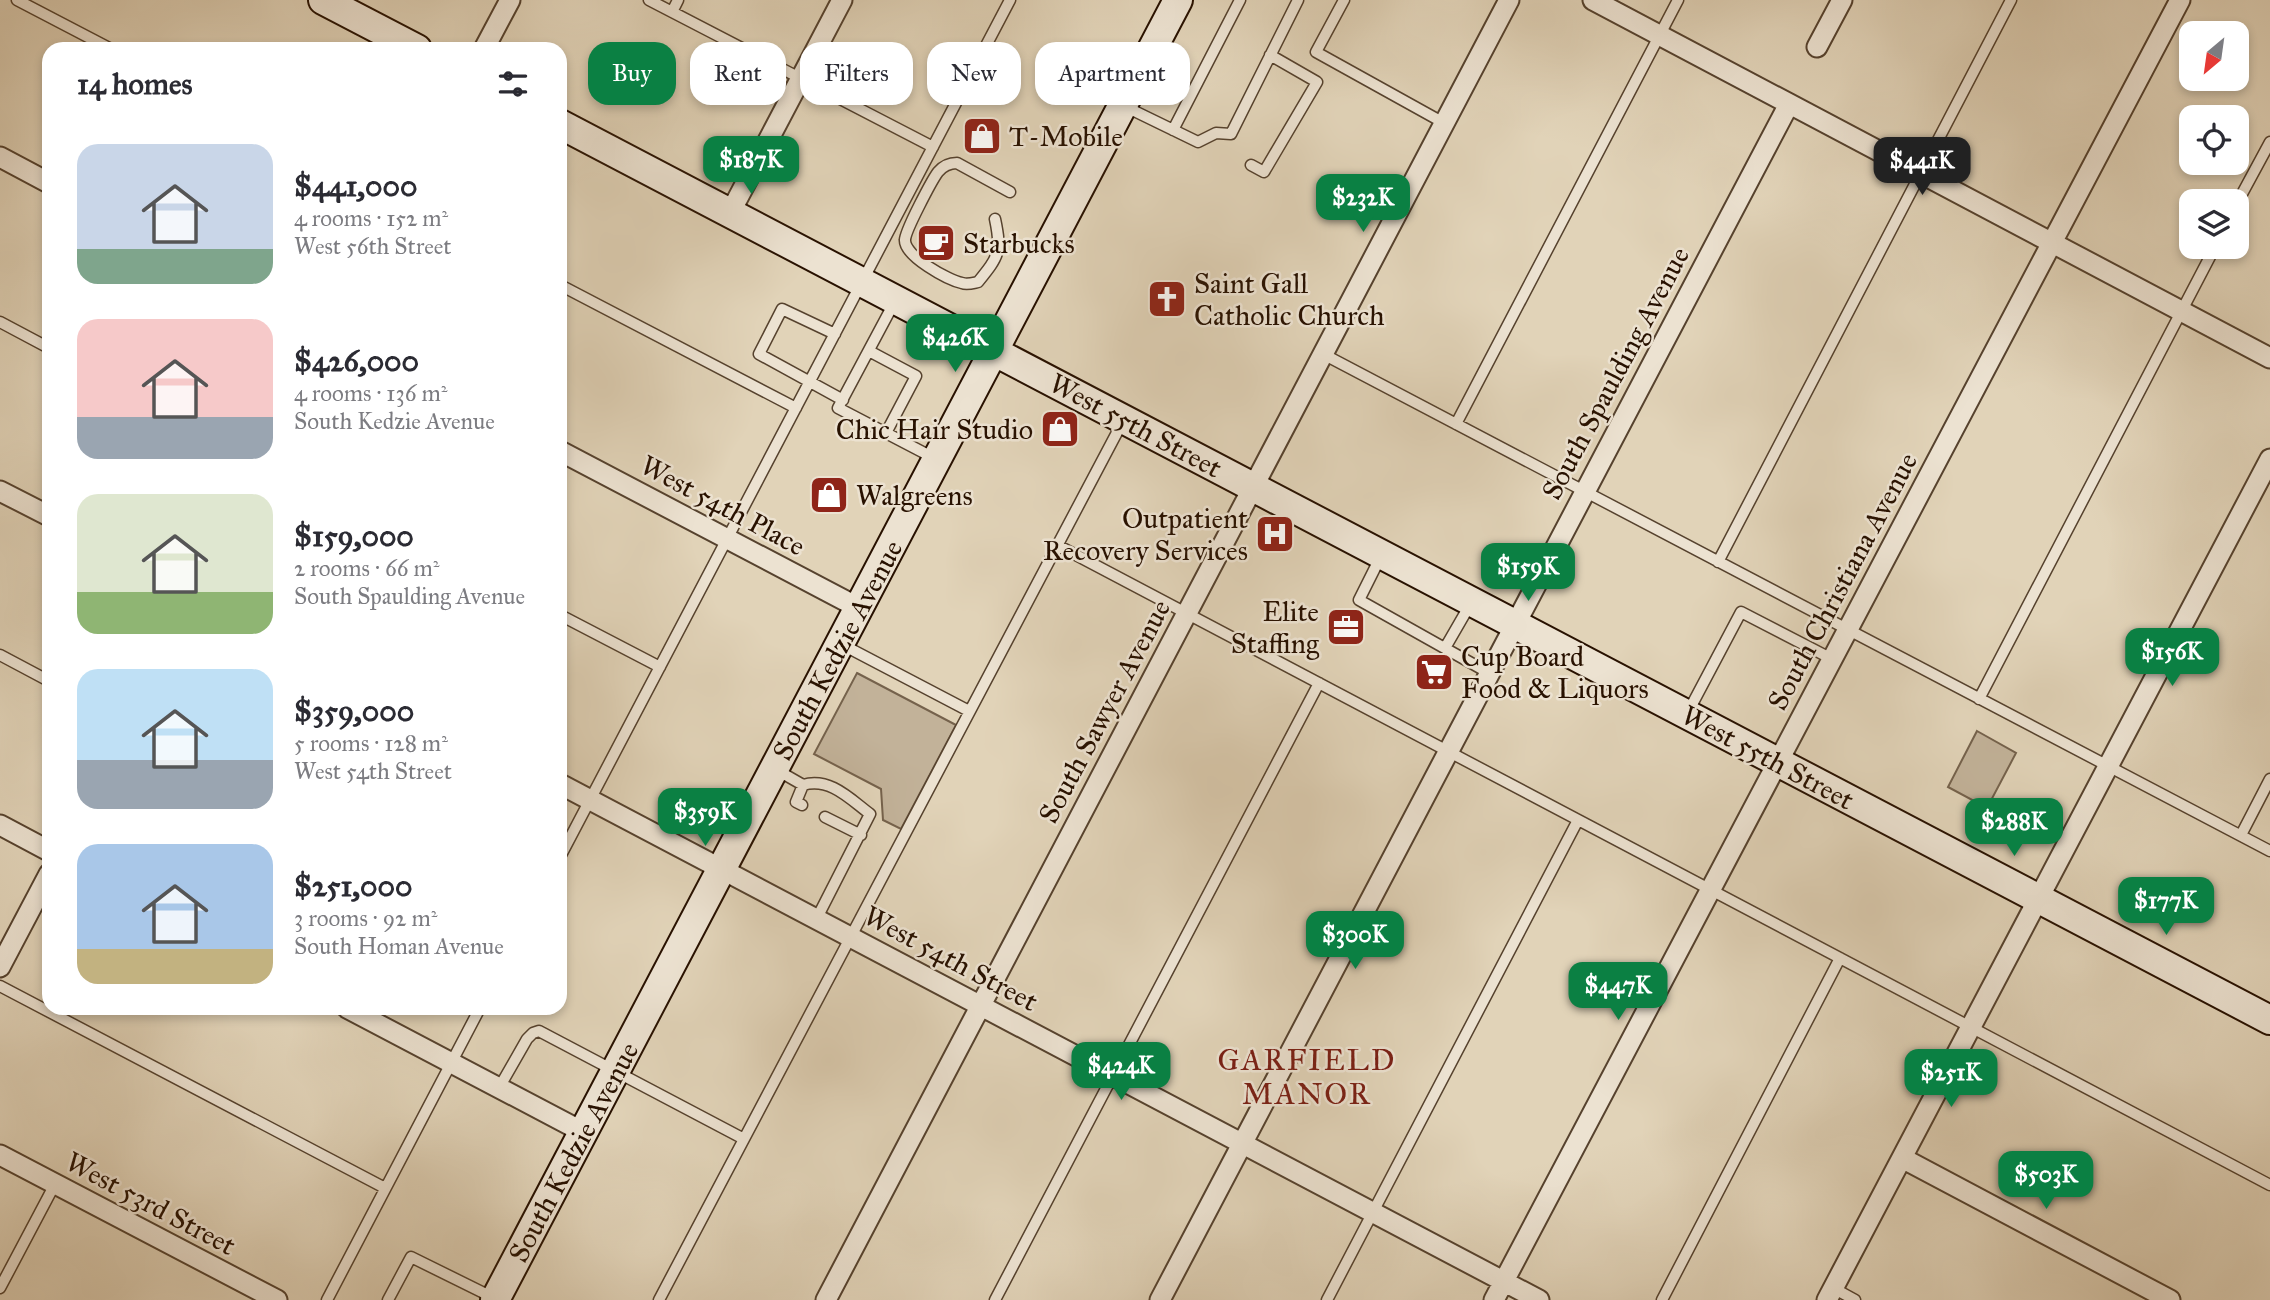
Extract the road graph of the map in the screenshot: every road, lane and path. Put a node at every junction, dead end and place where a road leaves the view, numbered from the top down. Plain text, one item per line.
1 (17, 0) edge
2 (323, 0) edge
3 (510, 0) edge
4 (649, 0) edge
5 (678, 0) edge
6 (842, 0) edge
7 (1010, 0) edge
8 (1178, 0) edge
9 (1240, 0) edge
10 (1298, 0) edge
11 (1344, 0) edge
12 (1509, 0) edge
13 (1593, 0) edge
14 (1678, 0) edge
15 (1842, 0) edge
16 (2011, 0) edge
17 (2180, 0) edge
18 (672, 12) junction
19 (1659, 35) junction
20 (98, 42) edge
21 (404, 42) edge
22 (488, 42) edge
23 (820, 42) edge
24 (1817, 47) dead end
25 (1270, 55) junction
26 (800, 77) edge
27 (800, 80) edge
28 (1789, 104) junction
29 (853, 105) edge
30 (1124, 106) junction
31 (1444, 123) junction
32 (567, 128) edge
33 (1172, 130) junction
34 (2270, 142) edge
35 (933, 147) junction
36 (0, 157) edge
37 (1251, 165) dead end
38 (1919, 173) junction
39 (42, 179) edge
40 (2245, 189) edge
41 (1010, 192) dead end
42 (730, 213) junction
43 (995, 219) dead end
44 (2052, 243) junction
45 (2208, 259) edge
46 (862, 282) junction
47 (567, 289) edge
48 (896, 299) junction
49 (2180, 311) junction
50 (0, 322) edge
51 (835, 334) junction
52 (42, 344) edge
53 (869, 351) junction
54 (994, 351) junction
55 (1323, 354) junction
56 (2270, 358) edge
57 (810, 382) junction
58 (843, 400) junction
59 (796, 408) junction
60 (1124, 419) junction
61 (1455, 424) junction
62 (886, 433) junction
63 (567, 455) edge
64 (2270, 459) edge
65 (937, 460) junction
66 (1253, 487) junction
67 (0, 491) edge
68 (1584, 492) junction
69 (42, 512) edge
70 (727, 539) junction
71 (1057, 545) junction
72 (1382, 554) junction
73 (1718, 562) junction
74 (1472, 601) junction
75 (859, 608) junction
76 (1187, 614) junction
77 (567, 619) edge
78 (1515, 624) junction
79 (1847, 630) junction
80 (841, 644) junction
81 (1445, 648) junction
82 (0, 655) edge
83 (1832, 659) junction
84 (660, 667) junction
85 (1489, 673) junction
86 (42, 677) edge
87 (1319, 683) junction
88 (1979, 699) junction
89 (969, 711) junction
90 (1687, 714) junction
91 (1448, 751) junction
92 (1778, 762) junction
93 (2108, 767) junction
94 (775, 769) junction
95 (2270, 779) edge
96 (808, 784) junction
97 (567, 787) edge
98 (590, 799) junction
99 (802, 805) dead end
100 (825, 817) dead end
101 (1578, 820) junction
102 (0, 825) edge
103 (861, 835) junction
104 (2241, 835) junction
105 (567, 843) edge
106 (42, 847) edge
107 (2270, 851) edge
108 (722, 869) junction
109 (42, 887) edge
110 (1710, 890) junction
111 (2039, 898) junction
112 (817, 919) junction
113 (850, 936) junction
114 (1840, 958) junction
115 (0, 967) edge
116 (0, 986) edge
117 (981, 1005) junction
118 (42, 1008) edge
119 (55, 1015) edge
120 (360, 1015) edge
121 (476, 1015) edge
122 (2270, 1020) edge
123 (1971, 1027) junction
124 (451, 1063) junction
125 (616, 1071) junction
126 (1114, 1075) junction
127 (499, 1088) junction
128 (583, 1132) junction
129 (744, 1139) junction
130 (1242, 1143) junction
131 (0, 1155) edge
132 (1902, 1158) junction
133 (55, 1184) junction
134 (2270, 1185) edge
135 (385, 1188) junction
136 (1373, 1213) junction
137 (1504, 1282) junction
138 (0, 1289) edge
139 (1830, 1294) edge
140 (277, 1300) edge
141 (327, 1300) edge
142 (388, 1300) edge
143 (495, 1300) edge
144 (659, 1300) edge
145 (826, 1300) edge
146 (995, 1300) edge
147 (1160, 1300) edge
148 (1327, 1300) edge
149 (1494, 1300) edge
150 (1539, 1300) edge
151 (1662, 1300) edge
152 (1855, 1300) edge
153 (2170, 1300) edge

1 - 20 lane
2 - 21 main road
3 - 22 street
4 - 18 lane
5 - 18 lane
6 - 23 street
7 - 35 lane
8 - 30 main road, South Kedzie Avenue
9 - 33 lane
10 - 25 lane
11 - 31 lane
12 - 31 street, South Sawyer Avenue
13 - 19 street
14 - 19 lane
15 - 24 street
16 - 38 lane
17 - 44 street, South Christiana Avenue
18 - 26 lane
19 - 28 street
19 - 61 lane
25 - 33 lane
25 - 37 lane
27 - 42 street
28 - 38 street
28 - 68 street, South Spaulding Avenue
29 - 35 lane
30 - 33 lane
30 - 54 main road, South Kedzie Avenue
31 - 55 street, South Sawyer Avenue
32 - 42 main road, West 55th Street
34 - 40 lane
35 - 46 lane
36 - 39 street
38 - 44 street
38 - 73 lane
41 - 43 lane
42 - 46 main road, West 55th Street
44 - 49 street
44 - 79 street, South Christiana Avenue
45 - 49 lane
46 - 48 main road, West 55th Street
46 - 51 lane
47 - 59 lane
48 - 53 lane
48 - 54 main road, West 55th Street
49 - 56 street
49 - 88 lane
50 - 52 lane
51 - 57 lane
51 - 57 lane
53 - 58 lane
53 - 62 lane
54 - 60 main road, West 55th Street
54 - 65 main road, South Kedzie Avenue
55 - 61 lane
55 - 66 street, South Sawyer Avenue
57 - 58 lane
57 - 59 lane
58 - 62 lane
59 - 70 lane
60 - 66 main road, West 55th Street
60 - 71 lane
61 - 68 lane
62 - 65 lane
63 - 70 street, West 54th Place
64 - 93 street
65 - 75 main road, South Kedzie Avenue
66 - 72 main road, West 55th Street
66 - 76 street, South Sawyer Avenue
67 - 69 street
68 - 73 lane
68 - 78 street, South Spaulding Avenue
70 - 75 street, West 54th Place
70 - 84 lane
71 - 76 lane
71 - 89 lane
72 - 74 main road, West 55th Street
72 - 81 lane
73 - 79 lane
74 - 78 main road, West 55th Street
74 - 81 lane
75 - 80 main road, South Kedzie Avenue
76 - 87 lane
76 - 117 street, South Sawyer Avenue
77 - 84 lane
78 - 85 street, South Spaulding Avenue
78 - 90 main road, West 55th Street
79 - 83 street, South Christiana Avenue
79 - 88 lane
80 - 89 lane
80 - 94 main road, South Kedzie Avenue
81 - 85 lane
82 - 86 lane
83 - 90 lane
83 - 92 street, South Christiana Avenue
84 - 98 lane
85 - 91 street, South Spaulding Avenue
87 - 91 lane
87 - 126 lane
88 - 93 lane
89 - 113 lane
90 - 92 main road, West 55th Street
91 - 101 lane
91 - 130 street, South Spaulding Avenue
92 - 110 street, South Christiana Avenue
92 - 111 main road, West 55th Street
93 - 104 lane
93 - 111 street
94 - 96 lane
94 - 108 main road, South Kedzie Avenue
95 - 104 lane
96 - 99 lane
96 - 103 lane
97 - 98 street, West 54th Street
98 - 105 lane
98 - 108 street, West 54th Street
100 - 103 lane
101 - 110 lane
101 - 136 lane
102 - 106 street
103 - 112 lane
104 - 107 lane
108 - 112 street, West 54th Street
108 - 125 main road, South Kedzie Avenue
109 - 115 street
110 - 114 lane
110 - 137 street, South Christiana Avenue
111 - 122 main road, West 55th Street
111 - 123 street
112 - 113 street, West 54th Street
113 - 117 street, West 54th Street
113 - 129 lane
114 - 123 lane
114 - 151 lane
116 - 118 lane
117 - 126 street, West 54th Street
117 - 145 street, South Sawyer Avenue
119 - 135 lane
120 - 124 street
121 - 124 lane
123 - 132 street
123 - 134 lane
124 - 127 street
124 - 135 lane
125 - 127 lane
125 - 128 main road, South Kedzie Avenue
125 - 129 lane
126 - 130 street, West 54th Street
126 - 146 lane
127 - 128 street
128 - 143 main road, South Kedzie Avenue
129 - 144 lane
130 - 136 street, West 54th Street
130 - 147 street, South Spaulding Avenue
131 - 133 street, West 53rd Street
132 - 139 street
132 - 153 street
133 - 138 lane
133 - 140 street, West 53rd Street
135 - 141 lane
136 - 137 street, West 54th Street
136 - 148 lane
137 - 149 street, South Christiana Avenue
137 - 150 street, West 54th Street
139 - 152 lane
142 - 143 lane

